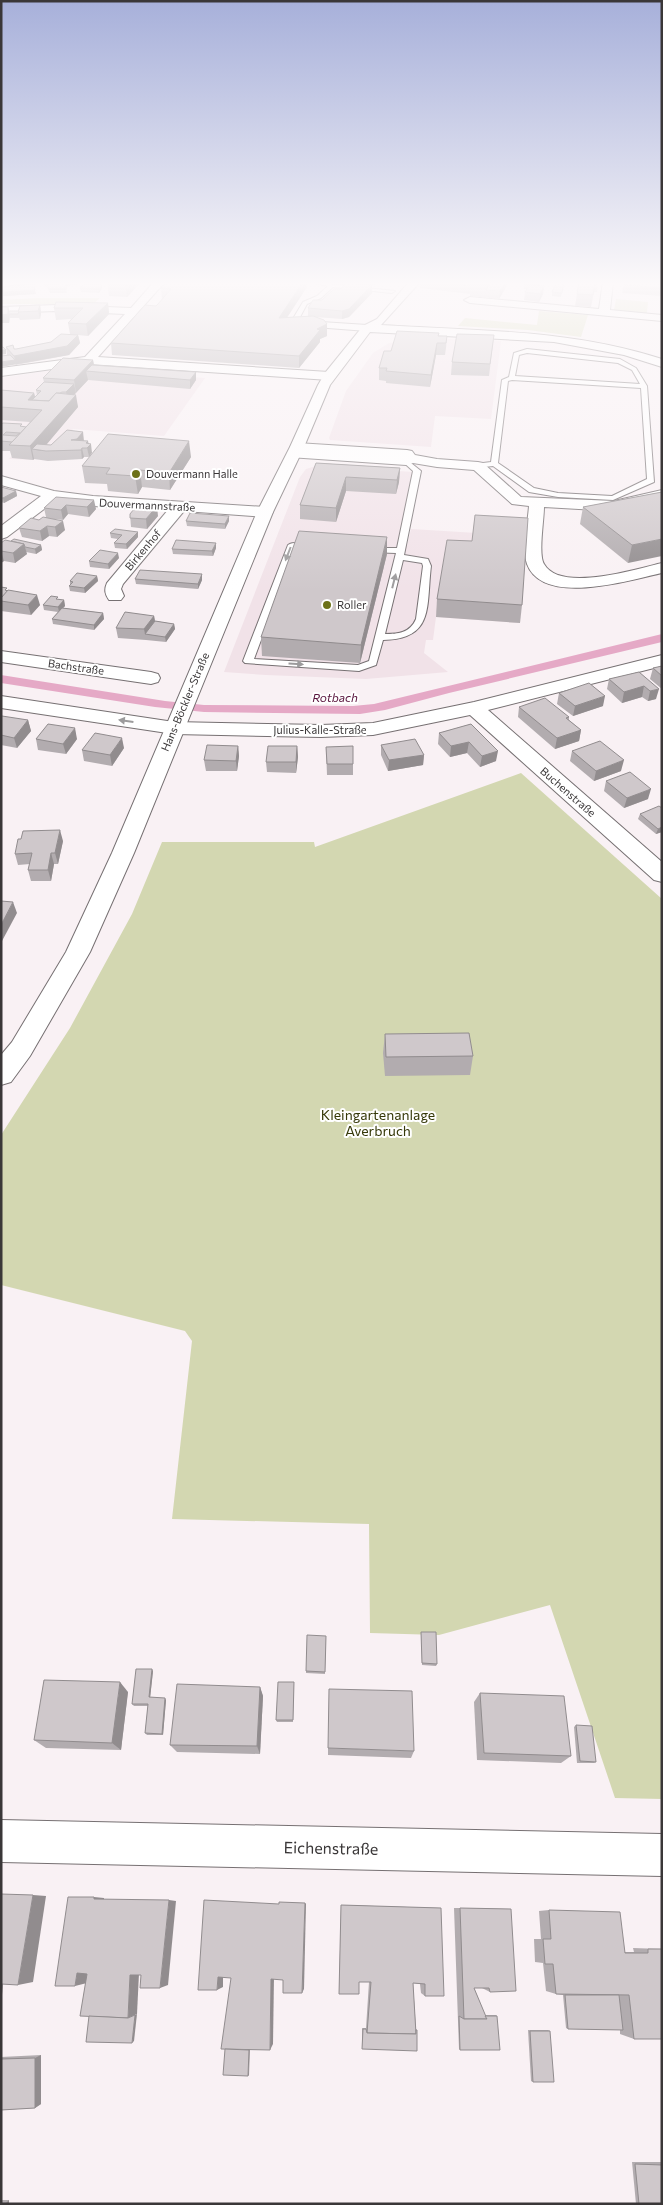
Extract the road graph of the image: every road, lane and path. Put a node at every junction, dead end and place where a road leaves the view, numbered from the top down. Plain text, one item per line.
1 (325, 385) edge
2 (504, 385) edge
3 (626, 385) edge
4 (644, 386) joint
5 (295, 450) junction
6 (408, 458) junction
7 (494, 464) junction
8 (478, 466) junction
9 (1, 480) edge
10 (662, 494) edge
11 (53, 495) junction
12 (537, 502) junction
13 (180, 506) junction
14 (264, 512) junction
15 (4, 530) edge
16 (321, 547) edge
17 (361, 549) edge
18 (400, 554) junction
19 (662, 568) edge
20 (115, 596) dead end
21 (380, 637) junction
22 (1, 656) edge
23 (662, 660) edge
24 (151, 678) dead end
25 (1, 702) edge
26 (474, 708) junction
27 (181, 713) junction
28 (662, 875) edge
29 (1, 1075) edge
30 (1, 1841) edge
31 (662, 1856) edge

1 - 5 street, Hans-Böckler-Straße
2 - 7 lane
3 - 4 lane
4 - 7 lane
5 - 6 street
5 - 14 street, Hans-Böckler-Straße
6 - 8 street
6 - 18 lane
7 - 8 lane
8 - 12 street
9 - 11 street, Douvermannstraße
10 - 12 street
11 - 13 street, Douvermannstraße
11 - 15 street
12 - 19 street
13 - 14 street, Douvermannstraße
13 - 20 street, Birkenhof
14 - 27 street, Hans-Böckler-Straße
16 -> 21 lane
17 - 18 lane
21 -> 18 lane
18 - 21 lane
22 - 24 street, Bachstraße
23 - 26 street, Julius-Kalle-Straße
27 -> 25 street, Julius-Kalle-Straße
26 - 27 street, Julius-Kalle-Straße
26 - 28 street, Buchenstraße
27 - 29 street, Hans-Böckler-Straße
30 - 31 street, Eichenstraße

